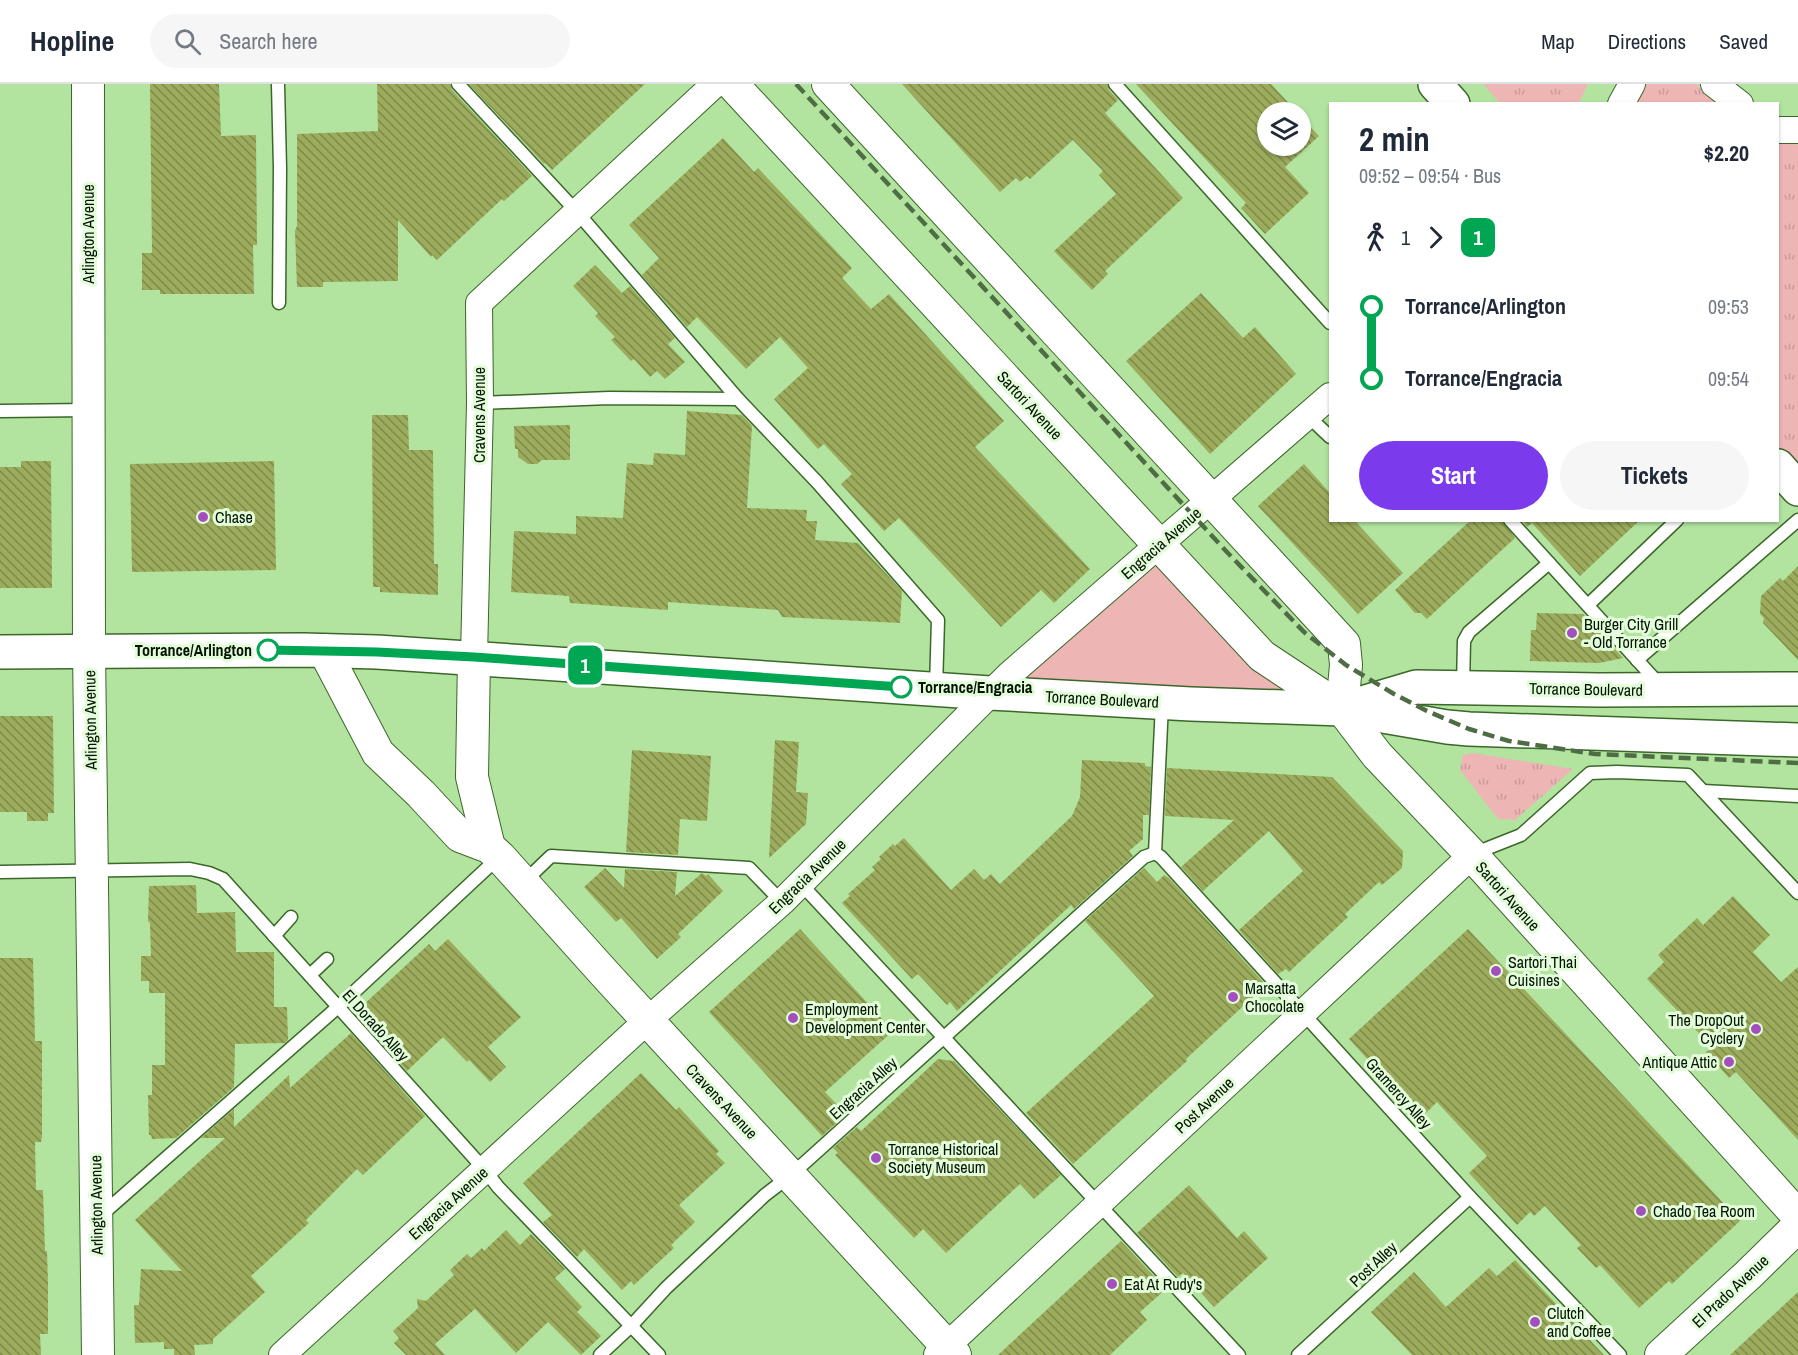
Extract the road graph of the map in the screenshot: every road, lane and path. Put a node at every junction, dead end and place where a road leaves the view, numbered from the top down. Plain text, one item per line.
1 (88, 84) edge
2 (278, 84) edge
3 (458, 84) edge
4 (715, 84) edge
5 (732, 84) edge
6 (828, 84) edge
7 (1115, 84) edge
8 (1435, 84) edge
9 (1632, 84) edge
10 (1714, 84) edge
11 (1451, 102) edge
12 (1622, 102) edge
13 (1737, 102) edge
14 (1779, 130) edge
15 (1798, 130) edge
16 (577, 212) junction
17 (279, 303) dead end
18 (1329, 322) edge
19 (1329, 397) edge
20 (738, 399) junction
21 (480, 403) junction
22 (88, 410) junction
23 (0, 411) edge
24 (1308, 416) junction
25 (1329, 436) edge
26 (1779, 466) edge
27 (1798, 489) edge
28 (1211, 499) junction
29 (1798, 520) edge
30 (1512, 522) edge
31 (1675, 522) edge
32 (1160, 545) junction
33 (1549, 563) junction
34 (1588, 605) junction
35 (89, 650) junction
36 (324, 650) junction
37 (0, 652) edge
38 (474, 657) junction
39 (1637, 660) junction
40 (1462, 688) junction
41 (936, 689) junction
42 (1798, 689) edge
43 (1664, 690) junction
44 (990, 693) junction
45 (1162, 702) junction
46 (1342, 709) junction
47 (1798, 740) edge
48 (1703, 791) junction
49 (1798, 796) edge
50 (494, 852) junction
51 (1155, 853) junction
52 (1472, 855) junction
53 (92, 870) junction
54 (0, 872) edge
55 (523, 884) junction
56 (801, 884) junction
57 (1798, 893) edge
58 (782, 903) junction
59 (291, 917) dead end
60 (274, 936) junction
61 (327, 959) dead end
62 (310, 975) junction
63 (338, 1007) junction
64 (1303, 1013) junction
65 (648, 1020) junction
66 (944, 1038) junction
67 (485, 1170) junction
68 (791, 1175) junction
69 (1470, 1197) junction
70 (1099, 1204) junction
71 (1798, 1216) edge
72 (96, 1219) junction
73 (1798, 1226) edge
74 (632, 1325) junction
75 (946, 1352) edge
76 (98, 1355) edge
77 (282, 1355) edge
78 (600, 1355) edge
79 (659, 1355) edge
80 (1239, 1355) edge
81 (1299, 1355) edge
82 (1620, 1355) edge
83 (1661, 1355) edge

1 - 22 street, Arlington Avenue
2 - 17 lane
3 - 16 lane
4 - 16 street, Cravens Avenue
5 - 32 street, Sartori Avenue
6 - 28 street
7 - 18 lane
8 - 11 main road
9 - 12 street
10 - 13 street
14 - 15 street
16 - 20 lane
16 - 21 street, Cravens Avenue
19 - 24 street, Engracia Avenue
20 - 21 lane
20 - 41 lane
21 - 38 street, Cravens Avenue
22 - 23 lane
22 - 35 street, Arlington Avenue
24 - 25 lane
24 - 28 street, Engracia Avenue
26 - 27 main road
28 - 32 street, Engracia Avenue
28 - 46 street
29 - 39 lane
30 - 33 lane
31 - 34 lane
32 - 44 street, Engracia Avenue
32 - 46 street, Sartori Avenue
33 - 34 lane
33 - 40 lane
34 - 39 lane
35 - 36 main road, Torrance Boulevard
35 - 37 main road, Torrance Boulevard
35 - 53 street, Arlington Avenue
36 - 38 main road, Torrance Boulevard
36 - 50 street, Cravens Avenue
38 - 41 main road, Torrance Boulevard
38 - 50 street, Cravens Avenue
39 - 43 lane
40 - 43 main road, Torrance Boulevard
40 - 46 main road, Torrance Boulevard
41 - 44 main road, Torrance Boulevard
42 - 43 main road, Torrance Boulevard
44 - 45 main road, Torrance Boulevard
44 - 56 street, Engracia Avenue
45 - 46 main road, Torrance Boulevard
45 - 51 lane
46 - 47 main road, Torrance Boulevard
46 - 52 street, Sartori Avenue
48 - 49 lane
48 - 52 lane
48 - 57 lane
50 - 55 street, Cravens Avenue
50 - 63 lane
51 - 64 lane, Gramercy Alley
51 - 66 lane, Engracia Alley
52 - 64 street, Post Avenue
52 - 71 street, Sartori Avenue
53 - 54 lane, El Dorado Alley
53 - 60 lane, El Dorado Alley
53 - 72 street, Arlington Avenue
55 - 58 lane
55 - 65 street, Cravens Avenue
56 - 58 street, Engracia Avenue
56 - 66 lane
58 - 65 street, Engracia Avenue
59 - 60 lane
60 - 62 lane, El Dorado Alley
61 - 62 lane
62 - 63 lane, El Dorado Alley
63 - 67 lane, El Dorado Alley
63 - 72 lane
64 - 69 lane, Gramercy Alley
64 - 70 street, Post Avenue
65 - 67 street, Engracia Avenue
65 - 68 street, Cravens Avenue
66 - 68 lane, Engracia Alley
66 - 70 lane
67 - 74 lane, El Dorado Alley
67 - 77 street, Engracia Avenue
68 - 74 lane, Engracia Alley
68 - 75 street, Cravens Avenue
69 - 81 lane, Post Alley
69 - 82 lane, Gramercy Alley
70 - 75 street, Post Avenue
70 - 80 lane
72 - 76 street, Arlington Avenue
73 - 83 street, El Prado Avenue
74 - 78 lane, Engracia Alley
74 - 79 lane, El Dorado Alley

